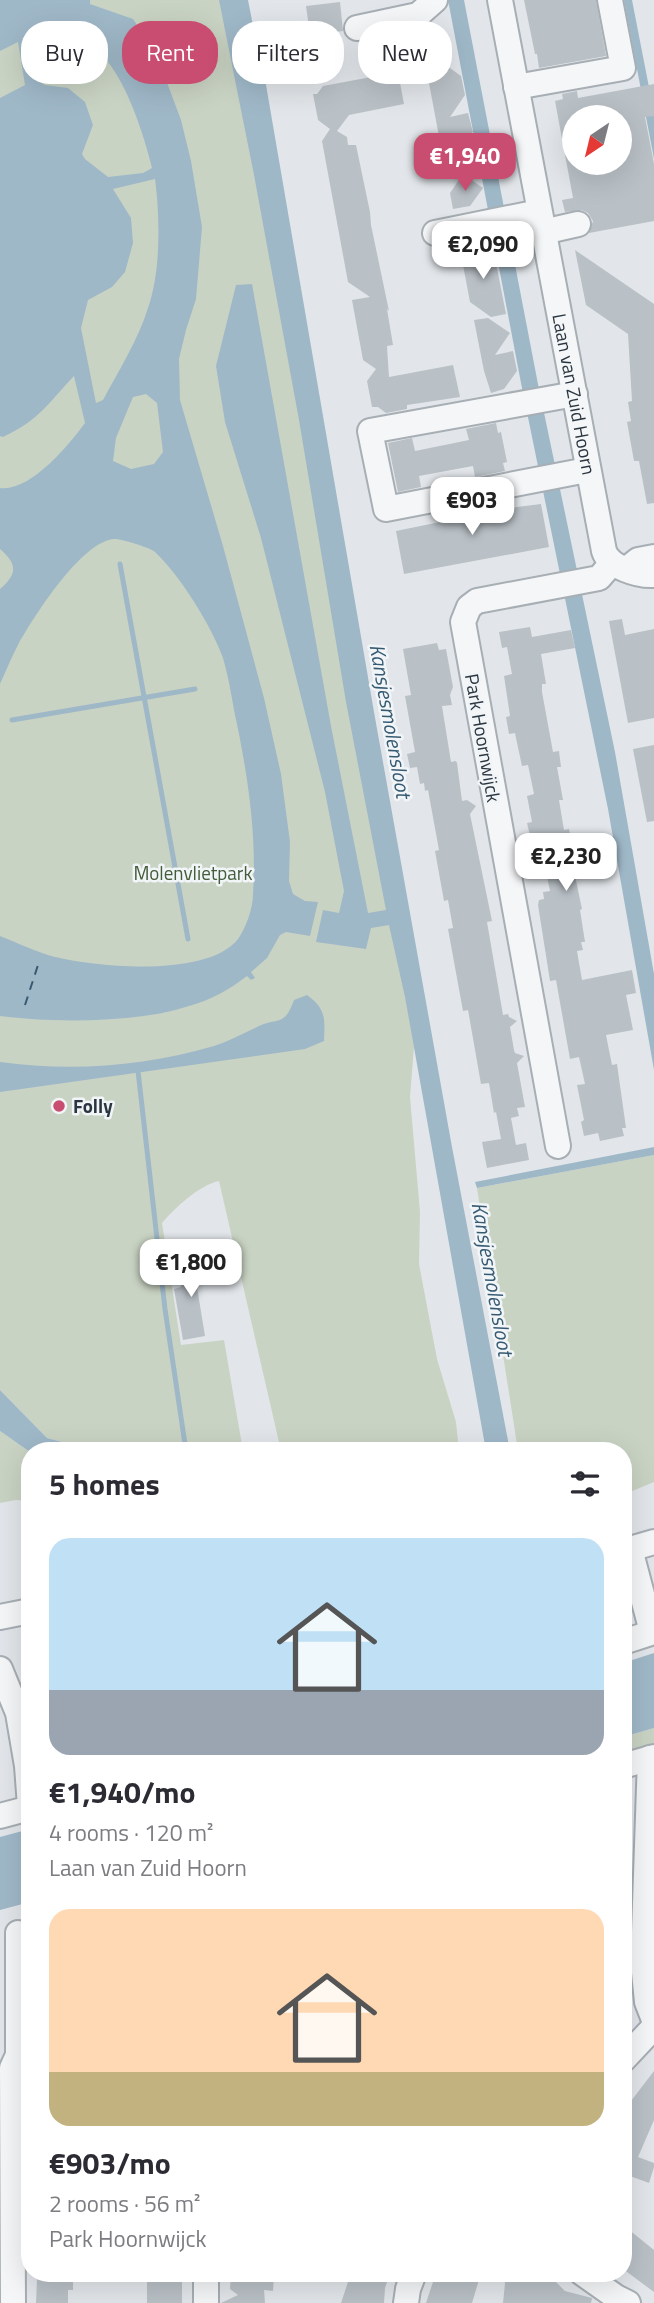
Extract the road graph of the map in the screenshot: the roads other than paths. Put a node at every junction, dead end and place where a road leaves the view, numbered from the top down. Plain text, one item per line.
1 (435, 0) edge
2 (500, 0) edge
3 (610, 0) edge
4 (390, 21) edge
5 (516, 87) junction
6 (533, 220) junction
7 (578, 225) dead end
8 (435, 233) dead end
9 (575, 394) junction
10 (578, 472) junction
11 (654, 557) edge
12 (620, 566) junction
13 (654, 575) edge
14 (558, 1146) dead end
15 (654, 1542) edge
16 (632, 1548) edge
17 (632, 1556) edge
18 (21, 1613) edge
19 (0, 1617) edge
20 (653, 1632) edge
21 (632, 1639) edge
22 (0, 1669) edge
23 (21, 1731) edge
24 (652, 1758) edge
25 (632, 1764) edge
26 (21, 1810) edge
27 (0, 1816) edge
28 (16, 1933) edge
29 (654, 2020) edge
30 (654, 2027) edge
31 (632, 2050) edge
32 (21, 2088) edge
33 (206, 2282) edge
34 (412, 2282) edge
35 (595, 2282) edge
36 (13, 2303) edge
37 (206, 2303) edge
38 (406, 2303) edge
39 (628, 2303) edge

1 - 4 street
2 - 5 street, Laan van Zuid Hoorn
3 - 5 street
5 - 6 street, Laan van Zuid Hoorn
6 - 7 street
6 - 8 street
6 - 9 street, Laan van Zuid Hoorn
9 - 10 street, Laan van Zuid Hoorn
9 - 10 street
10 - 12 street, Laan van Zuid Hoorn
11 - 12 street, Park Hoornwijck
12 - 13 street
12 - 14 street, Park Hoornwijck
15 - 16 street
17 - 20 street
18 - 19 street
20 - 21 street
22 - 23 street
24 - 25 street
24 - 29 street
26 - 27 street
28 - 32 street
30 - 31 street
32 - 36 street
33 - 37 street
34 - 38 street
35 - 39 street

